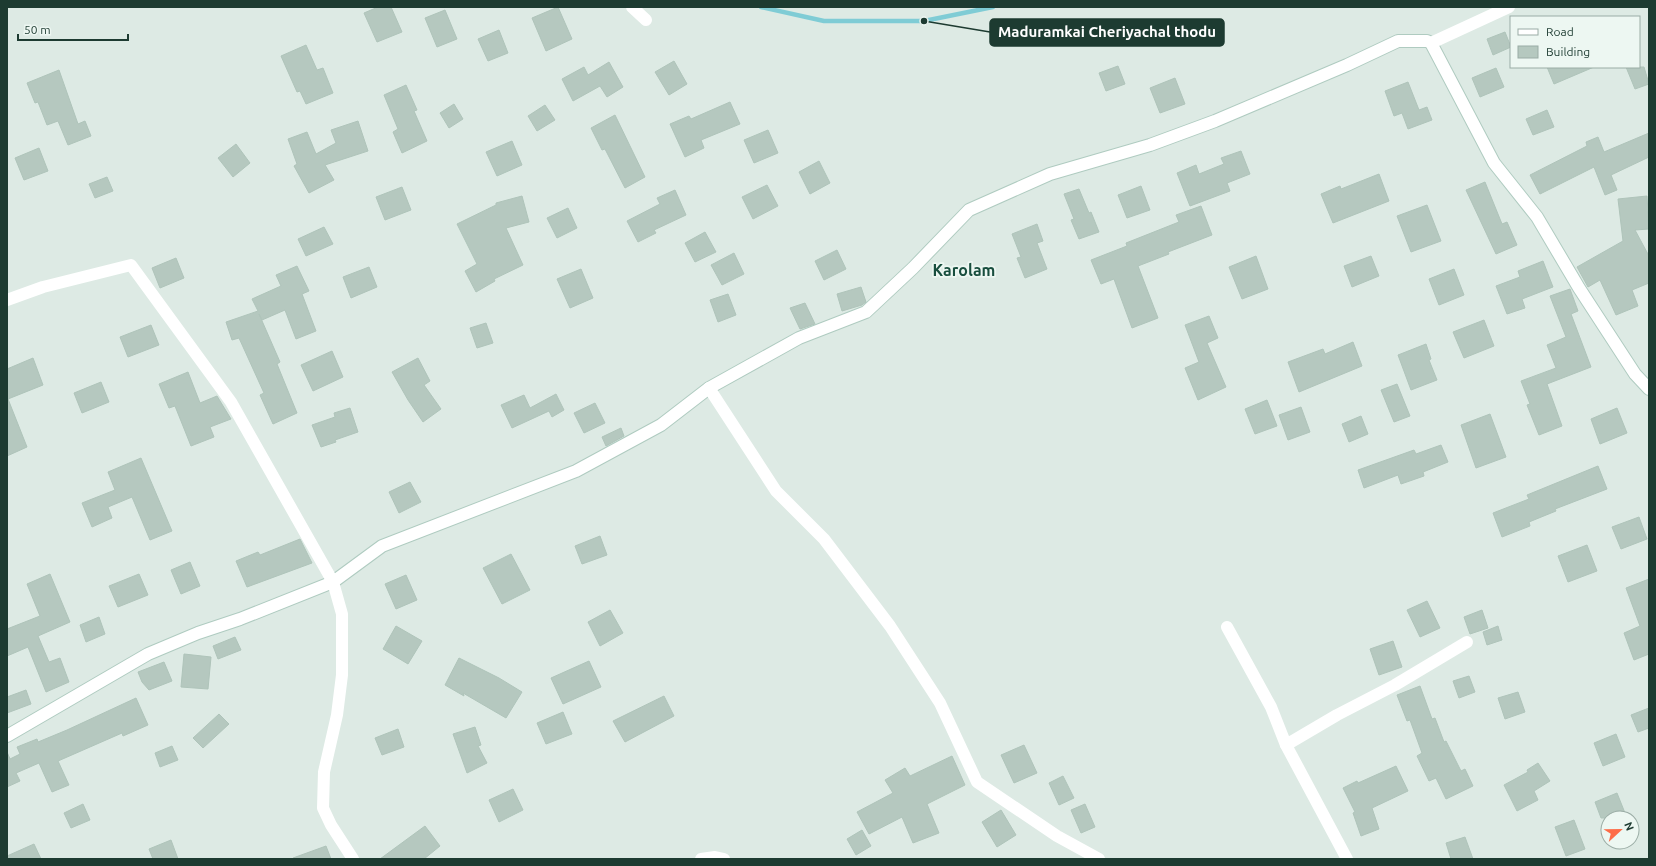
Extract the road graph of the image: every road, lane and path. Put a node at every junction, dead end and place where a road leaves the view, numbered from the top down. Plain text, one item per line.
1 (632, 7) edge
2 (1508, 7) edge
3 (646, 20) dead end
4 (1431, 43) junction
5 (7, 300) edge
6 (709, 388) junction
7 (1649, 389) edge
8 (333, 582) junction
9 (1227, 627) dead end
10 (1467, 642) dead end
11 (7, 736) edge
12 (1286, 745) junction
13 (353, 859) edge
14 (701, 859) edge
15 (724, 859) edge
16 (1099, 859) edge
17 (1347, 859) edge

1 - 3 street
2 - 4 street
4 - 6 street
4 - 7 street
5 - 8 street
6 - 8 street
6 - 16 street
8 - 11 street
8 - 13 street
9 - 12 street
10 - 12 street
12 - 17 street
14 - 15 street

